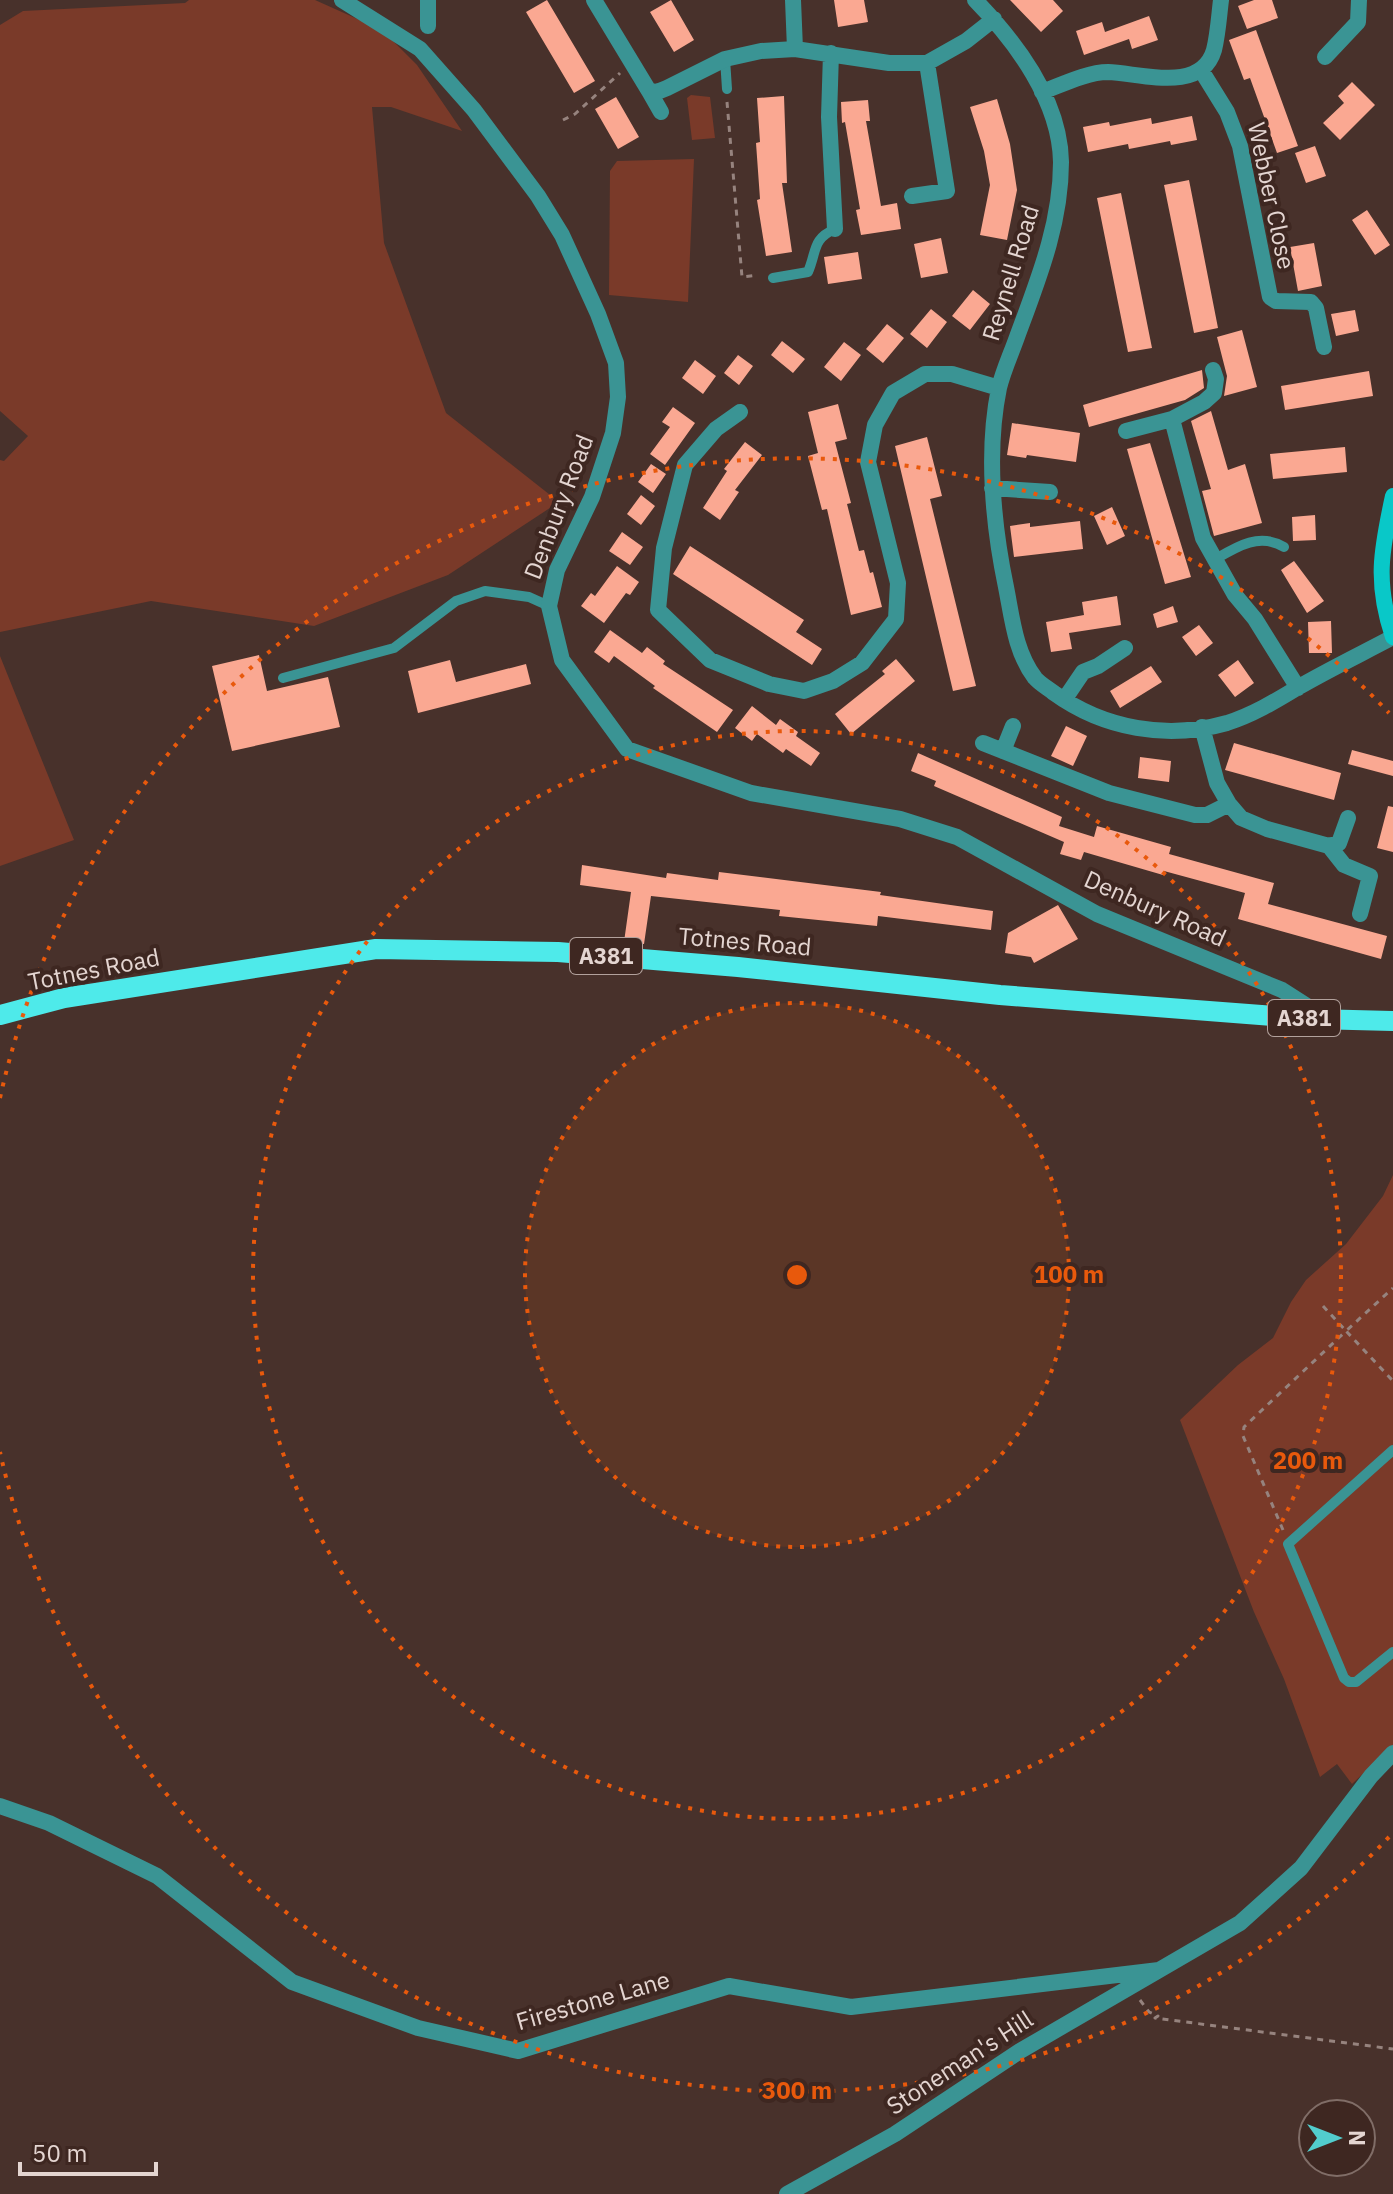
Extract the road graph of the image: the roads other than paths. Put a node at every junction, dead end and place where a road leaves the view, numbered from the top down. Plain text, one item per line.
1 (342, 0) edge
2 (428, 0) edge
3 (594, 0) edge
4 (793, 0) edge
5 (975, 0) edge
6 (1221, 0) edge
7 (1359, 0) edge
8 (994, 19) junction
9 (428, 26) dead end
10 (795, 49) junction
11 (831, 53) junction
12 (1325, 57) dead end
13 (725, 59) junction
14 (927, 63) junction
15 (1201, 70) junction
16 (727, 89) road end
17 (649, 91) junction
18 (1042, 92) junction
19 (661, 112) dead end
20 (912, 196) dead end
21 (835, 229) joint
22 (773, 278) road end
23 (1324, 347) dead end
24 (1213, 370) dead end
25 (999, 388) junction
26 (740, 412) dead end
27 (1172, 419) junction
28 (1126, 431) dead end
29 (992, 488) junction
30 (1050, 492) dead end
31 (1393, 496) edge
32 (1284, 547) dead end
33 (1214, 560) junction
34 (549, 606) junction
35 (1393, 637) edge
36 (1125, 648) dead end
37 (283, 678) dead end
38 (1298, 688) junction
39 (1064, 700) junction
40 (1013, 726) dead end
41 (1202, 727) junction
42 (983, 743) dead end
43 (1003, 751) junction
44 (1229, 804) junction
45 (1348, 818) dead end
46 (1329, 846) junction
47 (1360, 914) dead end
48 (0, 1015) edge
49 (1313, 1019) junction
50 (1393, 1021) edge
51 (1393, 1450) edge
52 (1393, 1652) edge
53 (1393, 1753) edge
54 (0, 1806) edge
55 (1159, 1970) junction
56 (787, 2194) edge

1 - 34 street, Denbury Road
2 - 9 street
3 - 17 street
4 - 10 street
5 - 8 street, Reynell Road
6 - 15 street
7 - 12 street
8 - 14 street
8 - 18 street, Reynell Road
10 - 11 street
10 - 13 street
11 - 14 street
11 - 21 street
13 - 16 lane
13 - 17 street
14 - 20 street
15 - 18 street
15 - 23 street, Webber Close
17 - 19 street
18 - 25 street, Reynell Road
21 - 22 lane
24 - 27 street
25 - 26 street
25 - 29 street, Reynell Road
27 - 28 street
27 - 33 street
29 - 30 street
29 - 39 street, Reynell Road
31 - 35 street
32 - 33 lane
33 - 38 street
34 - 37 lane
34 - 49 street, Denbury Road
35 - 38 street, Reynell Road
36 - 39 street
38 - 41 street, Reynell Road
39 - 41 street, Reynell Road
40 - 43 street
41 - 44 street
42 - 43 street
43 - 44 street
44 - 46 street
45 - 46 street
46 - 47 street
48 - 49 main road, Totnes Road / A381
49 - 50 main road, Totnes Road / A381
51 - 52 lane
53 - 55 street, Stoneman's Hill
54 - 55 street, Firestone Lane
55 - 56 street, Stoneman's Hill

